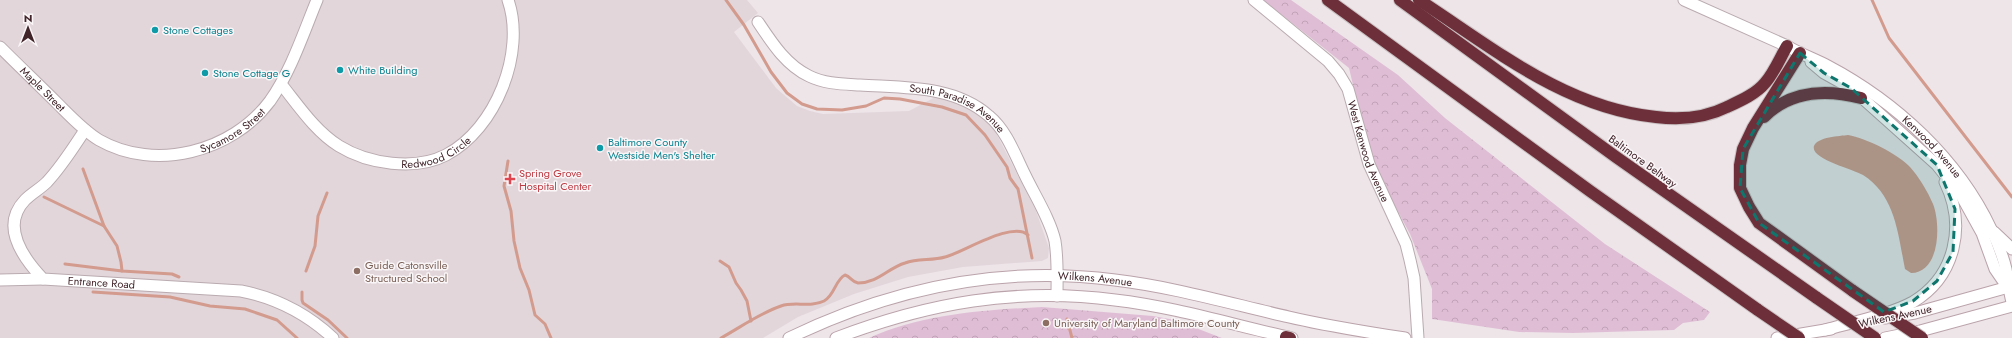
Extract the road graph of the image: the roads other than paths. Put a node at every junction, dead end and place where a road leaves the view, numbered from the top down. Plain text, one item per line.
1 (317, 0) edge
2 (508, 0) edge
3 (1254, 0) edge
4 (1328, 0) edge
5 (1400, 0) edge
6 (1419, 0) edge
7 (1684, 0) edge
8 (758, 22) dead end
9 (1787, 46) junction
10 (0, 47) edge
11 (1800, 53) junction
12 (281, 84) junction
13 (1861, 98) junction
14 (1753, 128) junction
15 (85, 130) junction
16 (1936, 165) junction
17 (1992, 229) junction
18 (2012, 249) edge
19 (1057, 276) junction
20 (43, 279) junction
21 (0, 280) edge
22 (2010, 286) edge
23 (1057, 296) junction
24 (2012, 302) edge
25 (2012, 306) edge
26 (1758, 310) junction
27 (1825, 330) junction
28 (333, 338) edge
29 (789, 338) edge
30 (836, 338) edge
31 (1289, 338) edge
32 (1404, 338) edge
33 (1418, 338) edge
34 (1777, 338) edge
35 (1787, 338) edge
36 (1799, 338) edge
37 (1875, 338) edge
38 (1885, 338) edge
39 (1922, 338) edge

1 - 12 main road, Sycamore Street
2 - 12 main road, Redwood Circle
3 - 33 main road, West Kenwood Avenue
4 - 26 highway
5 - 37 highway, Baltimore Beltway, bridge
6 - 9 highway
7 - 9 main road, Kenwood Avenue
8 - 19 main road, South Paradise Avenue
9 - 11 main road, Kenwood Avenue
10 - 15 main road, Maple Street
11 - 13 main road, Kenwood Avenue
11 - 14 highway
11 - 17 main road, Kenwood Avenue
12 - 15 main road, Sycamore Street
13 - 14 highway
13 - 16 main road, Kenwood Avenue
14 - 39 highway, bridge
15 - 20 main road
16 - 22 main road, Kenwood Avenue
16 - 27 main road
17 - 18 main road
17 - 22 main road, Kenwood Avenue
19 - 23 main road, South Paradise Avenue
19 - 29 main road, Wilkens Avenue
19 - 32 main road, Wilkens Avenue
20 - 21 main road, Entrance Road
20 - 28 main road, Entrance Road
22 - 24 main road, Kenwood Avenue
22 - 27 main road, Wilkens Avenue
23 - 30 main road, Wilkens Avenue
23 - 31 main road, Wilkens Avenue
25 - 38 main road, Wilkens Avenue
26 - 35 highway, bridge
26 - 36 highway, bridge
27 - 34 main road, Wilkens Avenue

